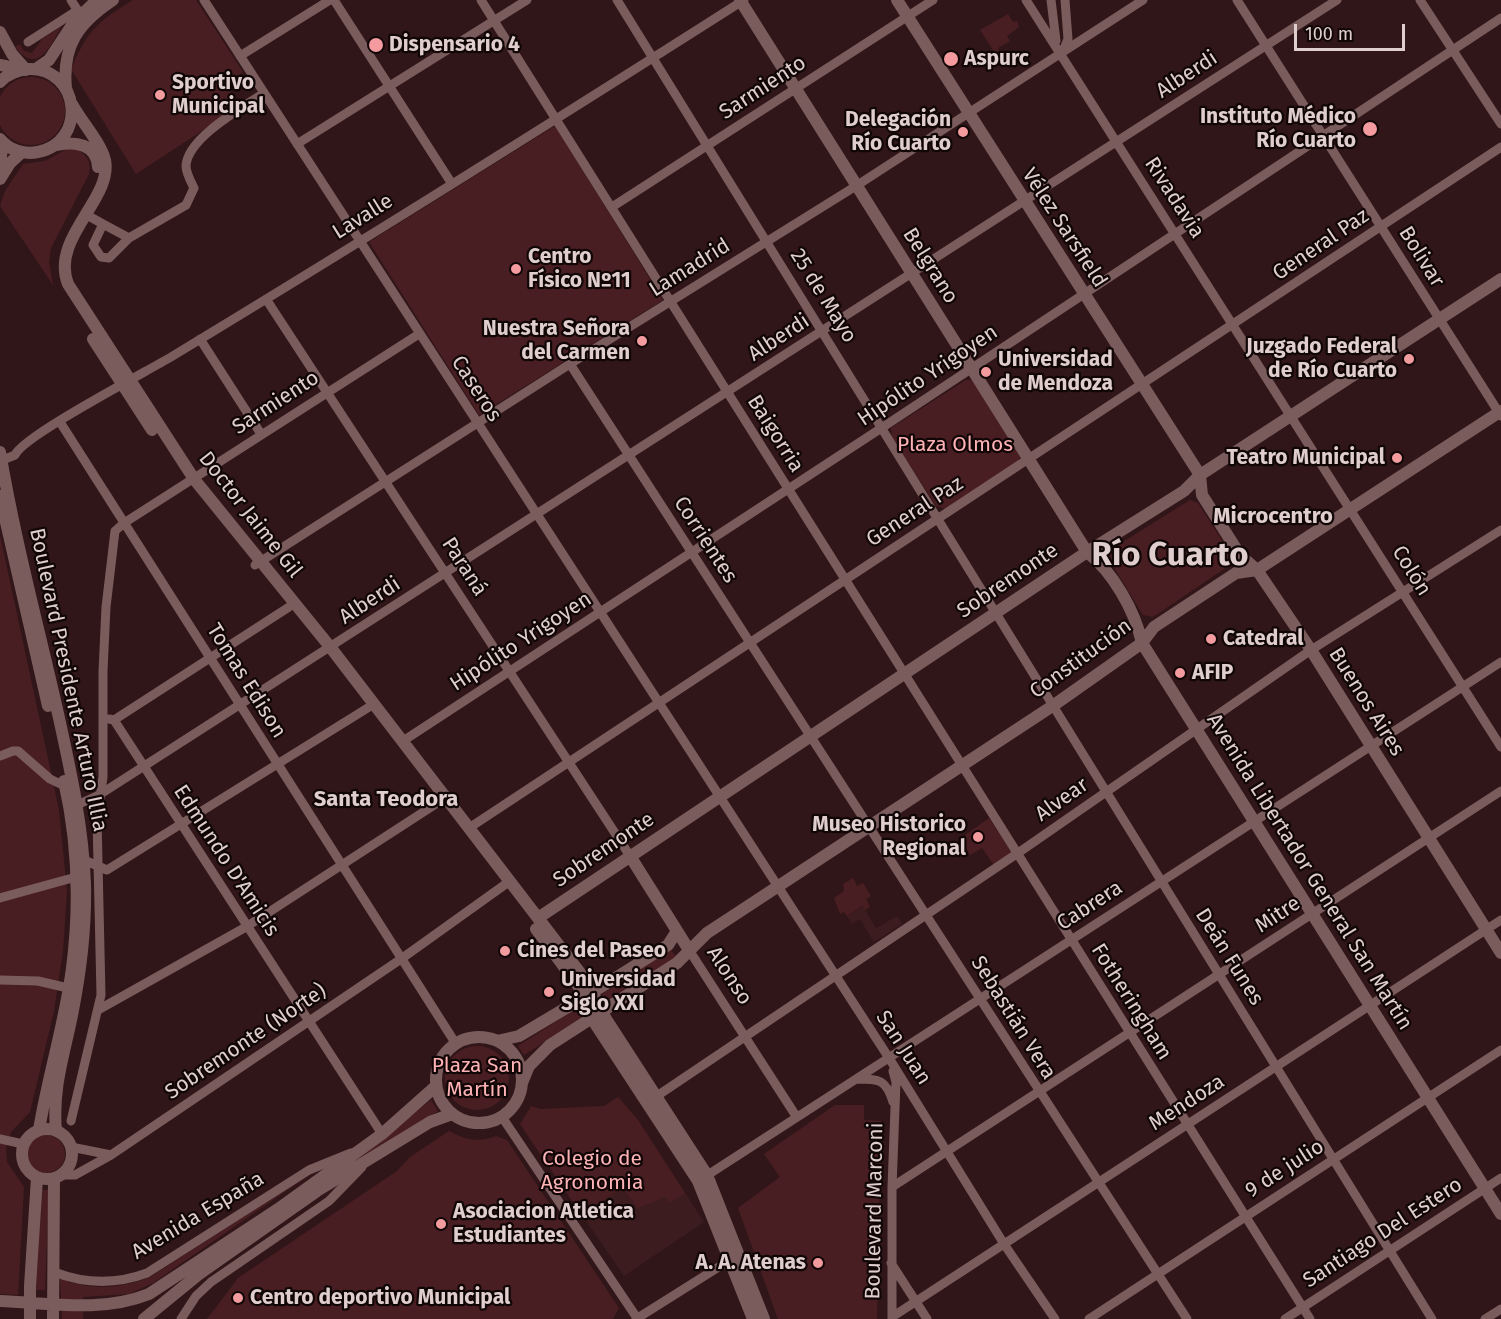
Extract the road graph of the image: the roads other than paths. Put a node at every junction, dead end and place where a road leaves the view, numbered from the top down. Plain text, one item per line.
1 (71, 0) edge
2 (97, 0) edge
3 (113, 0) edge
4 (204, 0) edge
5 (332, 0) edge
6 (481, 0) edge
7 (527, 0) edge
8 (617, 0) edge
9 (897, 0) edge
10 (933, 0) edge
11 (1026, 0) edge
12 (1051, 0) edge
13 (1065, 0) edge
14 (1143, 0) edge
15 (1237, 0) edge
16 (1337, 0) edge
17 (1420, 0) edge
18 (742, 1) edge
19 (79, 12) junction
20 (908, 16) junction
21 (1501, 18) edge
22 (493, 20) junction
23 (0, 32) edge
24 (28, 42) dead end
25 (1266, 45) junction
26 (1452, 50) junction
27 (1062, 54) junction
28 (240, 56) junction
29 (653, 57) junction
30 (2, 68) edge
31 (28, 69) junction
32 (389, 86) junction
33 (66, 88) junction
34 (795, 88) junction
35 (264, 93) junction
36 (72, 104) junction
37 (969, 113) junction
38 (556, 119) junction
39 (1501, 124) edge
40 (1324, 137) junction
41 (1, 141) edge
42 (1117, 142) junction
43 (297, 144) junction
44 (57, 145) junction
45 (708, 146) junction
46 (1501, 147) edge
47 (22, 152) junction
48 (0, 162) edge
49 (0, 179) edge
50 (452, 184) junction
51 (856, 186) junction
52 (1023, 201) junction
53 (612, 207) junction
54 (85, 214) junction
55 (103, 224) junction
56 (1381, 226) junction
57 (1175, 234) junction
58 (129, 238) junction
59 (359, 241) junction
60 (768, 241) junction
61 (911, 273) junction
62 (1501, 279) edge
63 (1084, 295) junction
64 (266, 298) junction
65 (671, 301) junction
66 (1440, 320) junction
67 (1234, 325) junction
68 (823, 331) junction
69 (419, 334) junction
70 (200, 339) junction
71 (570, 364) junction
72 (971, 368) junction
73 (126, 383) junction
74 (1141, 385) junction
75 (327, 392) junction
76 (728, 392) junction
77 (1500, 413) edge
78 (1291, 416) junction
79 (60, 422) junction
80 (478, 423) junction
81 (883, 427) junction
82 (261, 434) junction
83 (628, 455) junction
84 (1, 458) edge
85 (1028, 459) junction
86 (1200, 475) junction
87 (386, 480) junction
88 (191, 481) junction
89 (788, 489) junction
90 (0, 496) edge
91 (1351, 510) junction
92 (537, 514) junction
93 (939, 518) junction
94 (124, 523) junction
95 (1501, 530) edge
96 (691, 552) junction
97 (1087, 552) junction
98 (258, 563) junction
99 (1257, 570) junction
100 (446, 573) junction
101 (845, 579) junction
102 (1403, 592) junction
103 (289, 607) junction
104 (996, 612) junction
105 (599, 613) junction
106 (750, 643) junction
107 (1142, 643) junction
108 (328, 650) junction
109 (1311, 650) junction
110 (210, 659) junction
111 (1501, 662) edge
112 (510, 672) junction
113 (904, 673) junction
114 (1463, 687) junction
115 (659, 703) junction
116 (239, 705) junction
117 (1054, 705) junction
118 (371, 706) junction
119 (104, 717) junction
120 (114, 720) junction
121 (1197, 730) junction
122 (809, 736) junction
123 (403, 741) junction
124 (1371, 746) junction
125 (1501, 747) edge
126 (0, 756) edge
127 (570, 762) junction
128 (277, 763) junction
129 (962, 764) junction
130 (143, 766) junction
131 (104, 769) junction
132 (70, 789) junction
133 (1108, 790) junction
134 (1501, 791) edge
135 (99, 795) junction
136 (719, 797) junction
137 (442, 800) junction
138 (80, 804) junction
139 (1252, 822) junction
140 (180, 825) junction
141 (869, 827) junction
142 (469, 828) junction
143 (1429, 838) junction
144 (1018, 854) junction
145 (630, 856) junction
146 (80, 861) junction
147 (97, 866) junction
148 (341, 867) junction
149 (76, 877) junction
150 (1161, 881) junction
151 (507, 883) junction
152 (777, 886) junction
153 (0, 898) edge
154 (925, 914) junction
155 (1313, 914) junction
156 (538, 918) junction
157 (1501, 920) edge
158 (246, 927) junction
159 (1486, 929) junction
160 (677, 931) junction
161 (1071, 939) junction
162 (690, 950) junction
163 (1501, 953) edge
164 (401, 959) junction
165 (1218, 975) junction
166 (835, 976) junction
167 (0, 981) edge
168 (68, 988) junction
169 (588, 995) junction
170 (980, 1000) junction
171 (1370, 1005) junction
172 (98, 1010) junction
173 (597, 1015) junction
174 (309, 1021) junction
175 (1129, 1034) junction
176 (745, 1037) junction
177 (497, 1041) junction
178 (456, 1044) junction
179 (1501, 1050) edge
180 (889, 1058) junction
181 (1276, 1067) junction
182 (854, 1080) junction
183 (522, 1083) junction
184 (436, 1086) junction
185 (1039, 1094) junction
186 (1427, 1099) junction
187 (651, 1100) junction
188 (894, 1104) junction
189 (452, 1114) junction
190 (796, 1116) junction
191 (502, 1117) junction
192 (71, 1121) dead end
193 (1187, 1124) junction
194 (39, 1130) junction
195 (56, 1131) junction
196 (382, 1134) junction
197 (0, 1139) edge
198 (23, 1144) junction
199 (71, 1147) junction
200 (947, 1151) junction
201 (357, 1152) junction
202 (111, 1155) junction
203 (367, 1160) junction
204 (1333, 1160) junction
205 (58, 1177) junction
206 (38, 1178) junction
207 (703, 1178) junction
208 (1501, 1178) edge
209 (1097, 1183) junction
210 (892, 1187) junction
211 (1485, 1188) junction
212 (1501, 1214) edge
213 (1245, 1216) junction
214 (1004, 1244) junction
215 (1389, 1250) junction
216 (735, 1257) junction
217 (891, 1263) junction
218 (54, 1272) junction
219 (1158, 1275) junction
220 (0, 1301) edge
221 (916, 1302) junction
222 (1302, 1307) junction
223 (1501, 1309) edge
224 (182, 1316) edge
225 (892, 1318) edge
226 (30, 1319) edge
227 (53, 1319) edge
228 (144, 1319) edge
229 (636, 1319) edge
230 (753, 1319) edge
231 (764, 1319) edge
232 (927, 1319) edge
233 (1055, 1319) edge
234 (1089, 1319) edge
235 (1187, 1319) edge
236 (1285, 1319) edge
237 (1310, 1319) edge
238 (1432, 1319) edge
239 (1485, 1319) edge

1 - 19 street
2 - 19 main road
3 - 33 main road
4 - 28 street, Caseros
5 - 28 street
5 - 32 street
6 - 22 street, Baigorria
7 - 22 street
8 - 29 street, 25 de Mayo
9 - 20 main road, Vélez Sarsfield
10 - 20 street, Sarmiento
11 - 27 street, Rivadavia
12 - 27 street
13 - 27 street
14 - 27 street, Lamadrid
15 - 25 street, Bolivar
16 - 25 street, Alberdi
17 - 26 street
18 - 29 street, Lavalle
18 - 34 main road, Belgrano
19 - 24 street
19 - 31 main road
20 - 34 street, Sarmiento
20 - 37 main road, Vélez Sarsfield
21 - 26 street, Hipólito Yrigoyen
22 - 32 street
22 - 38 street, Baigorria
23 - 31 main road
25 - 40 street, Bolivar
25 - 42 street, Alberdi
26 - 39 street
26 - 40 street, Hipólito Yrigoyen
27 - 37 street, Lamadrid
27 - 42 street, Rivadavia
28 - 35 street, Caseros
29 - 38 street, Lavalle
29 - 45 street, 25 de Mayo
30 - 31 main road
31 - 33 main road
32 - 43 street
32 - 50 street
33 - 36 main road, Doctor Jaime Gil
34 - 45 street, Sarmiento
34 - 51 main road, Belgrano
35 - 43 street, Caseros
35 - 58 street
36 - 44 main road
36 - 54 main road, Doctor Jaime Gil
37 - 51 street, Lamadrid
37 - 52 main road, Vélez Sarsfield
38 - 50 street, Lavalle
38 - 53 street, Baigorria
40 - 56 street, Bolivar
40 - 57 street, Hipólito Yrigoyen
41 - 47 main road
41 - 48 main road
42 - 52 street, Alberdi
42 - 57 street, Rivadavia
43 - 59 street, Caseros
44 - 47 main road, Doctor Jaime Gil
44 - 73 main road, Doctor Jaime Gil
45 - 53 street, Sarmiento
45 - 60 street, 25 de Mayo
46 - 56 street, General Paz
47 - 49 main road
50 - 59 street, Lavalle
51 - 60 street, Lamadrid
51 - 61 main road, Belgrano
52 - 61 street, Alberdi
52 - 63 main road, Vélez Sarsfield
53 - 65 street, Baigorria
54 - 55 street
54 - 73 main road, Doctor Jaime Gil
55 - 58 street
55 - 58 street
56 - 66 street, Bolivar
56 - 67 street, General Paz
57 - 63 street, Hipólito Yrigoyen
57 - 67 street, Rivadavia
59 - 64 street, Lavalle
59 - 69 street, Caseros
60 - 65 street, Lamadrid
60 - 68 street, 25 de Mayo
61 - 68 street, Alberdi
61 - 72 main road, Belgrano
62 - 66 main road, Sobremonte
63 - 72 street, Hipólito Yrigoyen
63 - 74 main road, Vélez Sarsfield
64 - 70 street, Lavalle
64 - 75 street, Paraná
65 - 71 street, Lamadrid
65 - 76 street, Baigorria
66 - 77 street, Bolivar
66 - 78 main road, Sobremonte
67 - 74 street, General Paz
67 - 78 street, Rivadavia
68 - 76 street, Alberdi
68 - 81 street, 25 de Mayo
69 - 75 street, Sarmiento
69 - 80 street, Caseros
70 - 73 street, Lavalle
70 - 82 street
71 - 80 street, Lamadrid
71 - 83 street, Corrientes
72 - 81 street, Hipólito Yrigoyen
72 - 85 main road, Belgrano
73 - 79 street, Lavalle
73 - 88 main road, Doctor Jaime Gil
74 - 85 street, General Paz
74 - 86 main road, Vélez Sarsfield
75 - 82 street, Sarmiento
75 - 87 street, Paraná
76 - 83 street, Alberdi
76 - 89 street, Baigorria
77 - 91 main road, Constitución
78 - 86 main road, Sobremonte
78 - 91 street, Colón
79 - 84 street, Lavalle
79 - 94 street, Tomas Edison
80 - 87 street, Lamadrid
80 - 92 street, Caseros
81 - 89 street, Hipólito Yrigoyen
81 - 93 street, 25 de Mayo
82 - 88 street, Sarmiento
83 - 92 street, Alberdi
83 - 96 street, Corrientes
84 - 132 main road, Boulevard Presidente Arturo Illia
85 - 93 street, General Paz
85 - 97 main road, Belgrano
86 - 97 main road, Sobremonte
86 - 99 main road, Buenos Aires
87 - 98 street, Lamadrid
87 - 100 street, Paraná
88 - 94 street, Sarmiento
88 - 98 main road, Doctor Jaime Gil
89 - 96 street, Hipólito Yrigoyen
89 - 101 street, Baigorria
90 - 132 main road, Boulevard Presidente Arturo Illia
91 - 99 main road, Constitución
91 - 102 street, Colón
92 - 100 street, Alberdi
92 - 105 street, Caseros
93 - 101 street, General Paz
93 - 104 street, 25 de Mayo
94 - 110 street, Tomas Edison
94 - 119 street
95 - 102 street, Alvear
96 - 105 street, Hipólito Yrigoyen
96 - 106 street, Corrientes
97 - 104 main road, Sobremonte
97 - 107 main road, Avenida Libertador General San Martín
98 - 103 main road, Doctor Jaime Gil
98 - 108 main road, Doctor Jaime Gil
99 - 107 main road, Constitución
99 - 109 main road, Buenos Aires
100 - 108 street, Alberdi
100 - 112 street, Paraná
101 - 106 street, General Paz
101 - 113 street, Baigorria
102 - 109 street, Alvear
102 - 114 street, Colón
103 - 108 main road, Doctor Jaime Gil
103 - 110 street
104 - 113 main road, Sobremonte
104 - 117 street, Deán Funes
105 - 112 street, Hipólito Yrigoyen
105 - 115 street, Caseros
106 - 115 street, General Paz
106 - 122 street, Corrientes
107 - 117 main road, Constitución
107 - 121 main road, Avenida Libertador General San Martín
108 - 116 street, Alberdi
108 - 118 main road, Doctor Jaime Gil
109 - 121 street, Alvear
109 - 124 main road, Buenos Aires
110 - 116 street, Tomas Edison
110 - 120 street
111 - 114 street, Cabrera
112 - 123 street, Hipólito Yrigoyen
112 - 127 street, Paraná
113 - 122 main road, Sobremonte
113 - 129 street, Fotheringham
114 - 124 street, Cabrera
114 - 125 street, Colón
115 - 127 street, General Paz
115 - 136 street, Caseros
116 - 128 street, Tomas Edison
116 - 130 street, Alberdi
117 - 129 main road, Constitución
117 - 133 street, Deán Funes
118 - 123 main road, Doctor Jaime Gil
118 - 128 street
118 - 137 main road, Doctor Jaime Gil
119 - 120 street
119 - 131 street
120 - 130 street, Edmundo D'Amicis
121 - 133 street, Alvear
121 - 139 main road, Avenida Libertador General San Martín
122 - 136 main road, Sobremonte
122 - 141 street, Sebastián Vera
123 - 137 main road, Doctor Jaime Gil
124 - 139 street, Cabrera
124 - 143 main road, Buenos Aires
126 - 132 street
127 - 142 street, General Paz
127 - 145 street, Paraná
128 - 140 street
128 - 148 street, Tomas Edison
129 - 141 main road, Constitución
129 - 144 street, Fotheringham
130 - 135 street, Alberdi
130 - 140 street, Edmundo D'Amicis
131 - 135 street
131 - 138 street
132 - 138 main road, Boulevard Presidente Arturo Illia
132 - 146 main road, Boulevard Presidente Arturo Illia
133 - 144 street, Alvear
133 - 150 street, Deán Funes
134 - 143 street, Mitre
135 - 138 street, Alberdi
135 - 147 street
136 - 145 main road, Sobremonte
136 - 152 street, San Juan
137 - 142 main road, Doctor Jaime Gil
137 - 148 street
137 - 151 main road, Doctor Jaime Gil
138 - 146 main road, Boulevard Presidente Arturo Illia
139 - 150 street, Cabrera
139 - 155 main road, Avenida Libertador General San Martín
140 - 147 street
140 - 158 street, Edmundo D'Amicis
141 - 152 main road, Constitución
141 - 154 street, Sebastián Vera
142 - 151 main road, Doctor Jaime Gil
143 - 155 street, Mitre
143 - 159 main road, Buenos Aires
144 - 154 street, Alvear
144 - 161 street, Fotheringham
145 - 156 main road, Sobremonte
145 - 160 main road, Alonso
146 - 147 street
146 - 149 main road, Boulevard Presidente Arturo Illia
146 - 195 main road, Boulevard Presidente Arturo Illia
147 - 172 street
148 - 158 street
148 - 164 street, Tomas Edison
149 - 153 street
149 - 168 main road, Boulevard Presidente Arturo Illia
150 - 161 street, Cabrera
150 - 165 street, Deán Funes
151 - 156 main road, Doctor Jaime Gil
151 - 164 street
151 - 169 main road
152 - 162 main road, Constitución
152 - 166 street, San Juan
154 - 166 street, Alvear
154 - 170 street, Sebastián Vera
155 - 165 street, Mitre
155 - 171 main road, Avenida Libertador General San Martín
156 - 169 main road, Doctor Jaime Gil
157 - 159 street, Mendoza
158 - 172 street
158 - 174 street, Edmundo D'Amicis
159 - 163 main road, Buenos Aires
159 - 171 street, Mendoza
160 - 162 main road, Alonso
160 - 169 main road
161 - 170 street, Cabrera
161 - 175 street, Fotheringham
162 - 173 main road
162 - 176 street, Alonso
164 - 174 street, Sobremonte (Norte)
164 - 178 street, Tomas Edison
165 - 175 street, Mitre
165 - 181 street, Deán Funes
166 - 176 street, Alvear
166 - 180 street, San Juan
167 - 168 street
168 - 194 main road, Boulevard Presidente Arturo Illia
169 - 173 main road
169 - 177 main road
170 - 180 street, Cabrera
170 - 185 street, Sebastián Vera
171 - 181 street, Mendoza
171 - 186 main road, Avenida Libertador General San Martín
172 - 192 street
173 - 183 main road
173 - 187 main road
174 - 196 street, Edmundo D'Amicis
174 - 202 street, Sobremonte (Norte)
175 - 185 street, Mitre
175 - 193 street, Fotheringham
176 - 187 street, Alvear
176 - 190 street, Alonso
177 - 178 main road
177 - 183 main road
178 - 184 main road
179 - 186 street, 9 de julio
180 - 182 street, Cabrera
180 - 188 street, Boulevard Marconi
180 - 200 street, San Juan
181 - 193 street, Mendoza
181 - 204 street, Deán Funes
182 - 188 street, Boulevard Marconi
182 - 190 street, Cabrera
183 - 191 main road
184 - 189 main road
184 - 196 main road, Avenida España
185 - 200 street, Mitre
185 - 209 street, Sebastián Vera
186 - 204 street, 9 de julio
186 - 211 main road, Avenida Libertador General San Martín
187 - 207 main road
188 - 210 street, Boulevard Marconi
189 - 191 main road
189 - 203 main road, Avenida España
190 - 207 street, Cabrera
191 - 229 street
193 - 209 street, Mendoza
193 - 213 street, Fotheringham
194 - 195 main road
194 - 198 main road
195 - 199 main road
196 - 201 main road, Avenida España
197 - 198 street
198 - 206 main road
199 - 202 street
199 - 205 main road
200 - 210 street, Mitre
200 - 214 street, San Juan
201 - 218 street, Avenida España
201 - 220 main road, Avenida España
202 - 205 street, Sobremonte (Norte)
203 - 224 street, Avenida España
203 - 228 main road, Avenida España
204 - 213 street, 9 de julio
204 - 215 street, Deán Funes
205 - 206 main road
205 - 218 main road
206 - 226 main road
207 - 216 main road
208 - 211 street, Santiago Del Estero
209 - 214 street, Mendoza
209 - 219 street, Sebastián Vera
210 - 217 street, Boulevard Marconi
211 - 212 main road, Avenida Libertador General San Martín
211 - 215 street, Santiago Del Estero
213 - 219 street, 9 de julio
213 - 222 street, Fotheringham
214 - 221 street, Mendoza
214 - 233 street, San Juan
215 - 222 street, Santiago Del Estero
215 - 238 street, Deán Funes
216 - 229 street
216 - 230 main road
216 - 231 main road
217 - 221 street
217 - 225 street, Boulevard Marconi
218 - 227 main road
219 - 234 street, 9 de julio
219 - 235 street, Sebastián Vera
221 - 225 street, Mendoza
221 - 232 street
222 - 236 street, Santiago Del Estero
222 - 237 street, Fotheringham
223 - 239 street

